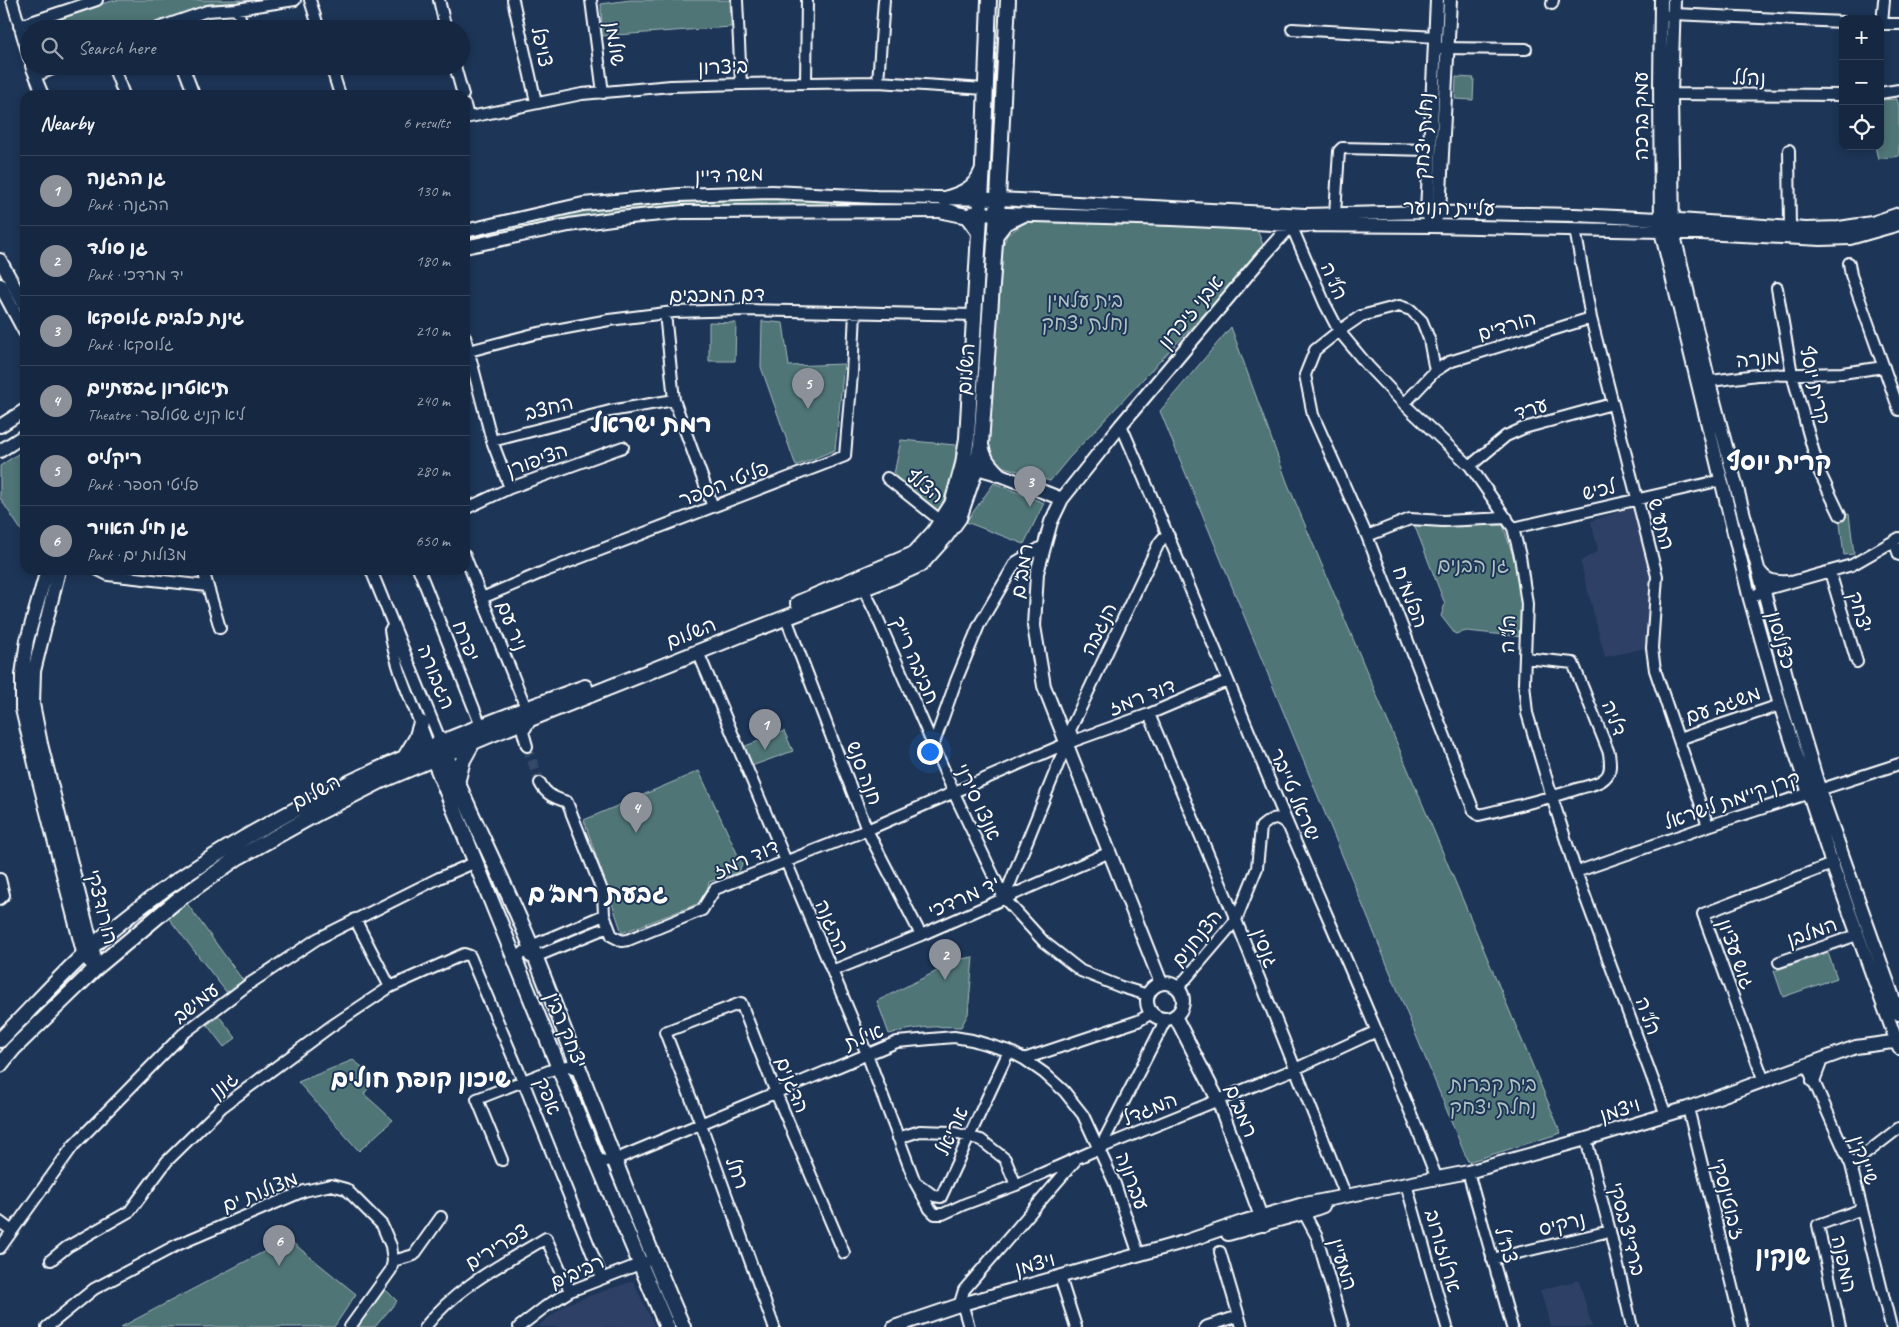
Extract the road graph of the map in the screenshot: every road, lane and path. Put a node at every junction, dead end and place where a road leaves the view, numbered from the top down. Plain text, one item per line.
1 (12, 0) edge
2 (97, 0) edge
3 (295, 0) edge
4 (310, 0) edge
5 (439, 0) edge
6 (513, 0) edge
7 (591, 0) edge
8 (737, 0) edge
9 (807, 0) edge
10 (884, 0) edge
11 (989, 0) edge
12 (1008, 0) edge
13 (1437, 0) edge
14 (1450, 0) edge
15 (1661, 0) edge
16 (1674, 0) edge
17 (1884, 0) edge
18 (237, 9) junction
19 (1674, 14) junction
20 (1882, 15) edge
21 (36, 20) edge
22 (184, 20) edge
23 (241, 20) edge
24 (316, 20) edge
25 (444, 20) edge
26 (1839, 22) edge
27 (1660, 23) junction
28 (1884, 24) edge
29 (1899, 24) edge
30 (18, 26) joint
31 (1292, 30) dead end
32 (20, 32) edge
33 (1440, 45) junction
34 (1526, 49) dead end
35 (35, 75) edge
36 (116, 75) edge
37 (186, 75) edge
38 (334, 75) edge
39 (457, 75) edge
40 (878, 82) junction
41 (806, 83) junction
42 (741, 84) junction
43 (1660, 85) junction
44 (985, 89) junction
45 (41, 90) edge
46 (122, 90) edge
47 (192, 90) edge
48 (338, 90) edge
49 (461, 90) edge
50 (1899, 90) edge
51 (603, 92) junction
52 (1884, 92) edge
53 (1671, 94) junction
54 (1839, 95) edge
55 (536, 102) junction
56 (470, 116) edge
57 (1430, 150) junction
58 (1789, 150) dead end
59 (984, 165) junction
60 (981, 199) junction
61 (998, 199) junction
62 (944, 205) junction
63 (1433, 212) junction
64 (980, 214) junction
65 (997, 214) junction
66 (1280, 214) junction
67 (1335, 214) junction
68 (1899, 214) edge
69 (1022, 215) junction
70 (1899, 224) edge
71 (1292, 225) junction
72 (1667, 225) junction
73 (1432, 226) junction
74 (1790, 228) junction
75 (1575, 229) junction
76 (470, 230) edge
77 (979, 232) junction
78 (994, 237) junction
79 (470, 246) edge
80 (0, 260) edge
81 (1849, 263) dead end
82 (0, 285) edge
83 (1777, 288) dead end
84 (20, 297) edge
85 (854, 312) junction
86 (665, 313) junction
87 (974, 314) junction
88 (1591, 318) junction
89 (20, 323) edge
90 (1339, 331) junction
91 (470, 350) edge
92 (470, 362) edge
93 (1884, 367) junction
94 (1436, 371) junction
95 (1792, 374) junction
96 (1703, 380) junction
97 (674, 400) junction
98 (1404, 404) junction
99 (1612, 404) junction
100 (1899, 410) edge
101 (20, 413) edge
102 (1121, 425) junction
103 (0, 426) edge
104 (20, 439) edge
105 (492, 440) junction
106 (981, 444) junction
107 (623, 447) dead end
108 (0, 451) edge
109 (970, 466) junction
110 (1470, 466) junction
111 (998, 474) junction
112 (888, 478) dead end
113 (1722, 480) junction
114 (510, 488) junction
115 (1062, 499) junction
116 (1636, 499) junction
117 (470, 507) edge
118 (713, 507) junction
119 (1840, 515) dead end
120 (1506, 518) junction
121 (941, 521) junction
122 (1513, 528) junction
123 (1169, 536) junction
124 (1367, 536) junction
125 (1896, 539) edge
126 (1045, 545) junction
127 (1899, 555) edge
128 (1756, 566) junction
129 (470, 568) edge
130 (1830, 572) junction
131 (46, 575) edge
132 (58, 575) edge
133 (108, 575) edge
134 (204, 575) edge
135 (373, 575) edge
136 (421, 575) edge
137 (1787, 582) junction
138 (207, 586) junction
139 (863, 588) junction
140 (1763, 590) junction
141 (482, 598) junction
142 (1750, 599) junction
143 (389, 616) junction
144 (786, 618) junction
145 (220, 628) dead end
146 (698, 652) junction
147 (1525, 658) junction
148 (1857, 662) dead end
149 (1227, 681) junction
150 (1780, 704) junction
151 (529, 713) junction
152 (1149, 714) junction
153 (421, 723) junction
154 (481, 726) junction
155 (1678, 739) junction
156 (473, 742) junction
157 (1068, 743) junction
158 (527, 746) tunnel mouth
159 (933, 746) junction
160 (437, 750) junction
161 (405, 757) junction
162 (1899, 764) edge
163 (540, 783) tunnel mouth
164 (457, 784) junction
165 (1813, 791) junction
166 (954, 793) junction
167 (1552, 797) junction
168 (1708, 826) junction
169 (1289, 828) junction
170 (867, 830) junction
171 (1110, 852) junction
172 (784, 861) junction
173 (476, 862) junction
174 (1832, 864) junction
175 (1576, 872) junction
176 (0, 878) edge
177 (2, 897) edge
178 (1004, 898) junction
179 (604, 915) junction
180 (355, 920) junction
181 (1236, 920) junction
182 (608, 927) junction
183 (1857, 935) junction
184 (920, 936) junction
185 (88, 951) junction
186 (533, 951) junction
187 (516, 958) junction
188 (1779, 962) dead end
189 (441, 963) joint
190 (96, 968) junction
191 (832, 972) junction
192 (1161, 983) junction
193 (390, 987) junction
194 (1178, 988) junction
195 (1148, 995) junction
196 (1152, 1013) junction
197 (1899, 1014) edge
198 (1170, 1018) junction
199 (1377, 1031) junction
200 (665, 1032) joint
201 (0, 1040) edge
202 (1898, 1044) edge
203 (1009, 1051) junction
204 (867, 1054) junction
205 (1024, 1059) junction
206 (1821, 1060) junction
207 (0, 1064) edge
208 (1807, 1066) junction
209 (559, 1067) junction
210 (1295, 1069) junction
211 (578, 1070) junction
212 (523, 1081) junction
213 (1764, 1081) junction
214 (1813, 1081) junction
215 (776, 1093) junction
216 (1218, 1100) junction
217 (1688, 1108) junction
218 (1666, 1115) junction
219 (701, 1124) junction
220 (1899, 1128) edge
221 (969, 1136) junction
222 (898, 1138) junction
223 (1586, 1140) junction
224 (1100, 1148) junction
225 (1077, 1158) junction
226 (596, 1159) junction
227 (502, 1160) dead end
228 (614, 1160) junction
229 (1851, 1166) junction
230 (1468, 1172) junction
231 (1437, 1179) junction
232 (915, 1182) junction
233 (1406, 1184) junction
234 (1016, 1186) junction
235 (1346, 1196) junction
236 (1862, 1209) junction
237 (1304, 1213) junction
238 (935, 1214) joint
239 (441, 1216) dead end
240 (1262, 1220) junction
241 (0, 1222) edge
242 (12, 1231) junction
243 (1610, 1231) junction
244 (0, 1248) edge
245 (1220, 1252) dead end
246 (652, 1253) junction
247 (844, 1253) dead end
248 (1139, 1255) junction
249 (1492, 1259) junction
250 (51, 1260) dead end
251 (393, 1261) junction
252 (640, 1265) junction
253 (1060, 1277) junction
254 (602, 1278) junction
255 (570, 1291) junction
256 (962, 1304) junction
257 (1239, 1316) junction
258 (46, 1327) edge
259 (350, 1327) edge
260 (425, 1327) edge
261 (518, 1327) edge
262 (667, 1327) edge
263 (683, 1327) edge
264 (774, 1327) edge
265 (894, 1327) edge
266 (969, 1327) edge
267 (1076, 1327) edge
268 (1204, 1327) edge
269 (1242, 1327) edge
270 (1344, 1327) edge
271 (1446, 1327) edge
272 (1512, 1327) edge
273 (1632, 1327) edge
274 (1742, 1327) edge
275 (1840, 1327) edge
276 (1891, 1327) edge

1 - 30 street
2 - 21 street
3 - 18 street
4 - 24 street
5 - 25 street
6 - 55 street, צויפל
7 - 51 street, שולמן
8 - 42 street
9 - 41 street
10 - 40 street
11 - 44 main road, השלום
12 - 61 main road, השלום
13 - 33 street, נחלת יצחק
14 - 33 street, נחלת יצחק
15 - 27 street, עמק ברכה
16 - 19 street, עמק ברכה
17 - 20 street
18 - 22 street
18 - 23 street
19 - 26 street
19 - 27 street
19 - 53 street, עמק ברכה
27 - 43 street, עמק ברכה
28 - 29 street
30 - 32 street
31 - 33 street
33 - 34 street
33 - 57 street, נחלת יצחק
33 - 63 street, נחלת יצחק
35 - 45 street
36 - 46 street
37 - 47 street
38 - 48 street
39 - 49 street
40 - 41 street, ביצרון
40 - 44 street, ביצרון
41 - 42 street, ביצרון
42 - 51 street, ביצרון
43 - 53 street
43 - 72 street, עמק ברכה
44 - 59 main road, השלום
50 - 52 street
51 - 55 street, ביצרון
53 - 54 street, נהלל
53 - 72 street, עמק ברכה
55 - 56 street, ביצרון
57 - 63 street, נחלת יצחק
57 - 67 street
58 - 74 street
59 - 60 main road, השלום
59 - 62 main road
60 - 61 street, משה דיין
60 - 62 street, משה דיין
60 - 64 main road, השלום
61 - 65 main road, השלום
61 - 66 street, עליית הנוער
62 - 64 street, משה דיין
62 - 76 street, משה דיין
62 - 77 main road
62 - 79 street, משה דיין
63 - 67 street, עליית הנוער
63 - 72 street, עליית הנוער
63 - 73 street, נחלת יצחק
64 - 65 street, משה דיין
64 - 77 main road, השלום
65 - 69 street, עליית הנוער
65 - 78 main road, השלום
66 - 67 street, עליית הנוער
66 - 71 street, הל"ה
68 - 74 street, עליית הנוער
69 - 71 street, עליית הנוער
69 - 78 main road
70 - 72 street, עליית הנוער
71 - 73 street, עליית הנוער
71 - 90 street, הל"ה
71 - 102 street, אבני זיכרון
72 - 74 street, עליית הנוער
72 - 75 street, עליית הנוער
72 - 96 street, כצנלסון
73 - 75 street, עליית הנוער
75 - 88 street, התע"ש
77 - 87 main road, השלום
78 - 106 main road, השלום
80 - 84 street
81 - 93 street
82 - 89 street
83 - 95 street, קרית יוסף
85 - 86 street, דם המכבים
85 - 87 street, דם המכבים
85 - 118 street, פליטי הספר
86 - 91 street, דם המכבים
86 - 97 street
87 - 109 main road, השלום
88 - 94 street, הורדים
88 - 99 street, התע"ש
90 - 94 street
90 - 98 street, הל"ה
90 - 124 street, הפלמ"ח
92 - 105 street
93 - 95 street, מנרה
93 - 100 street
94 - 98 street, הורדים
95 - 96 street, מנרה
95 - 119 street, קרית יוסף
96 - 113 street, כצנלסון
96 - 128 street, כצנלסון
97 - 105 street, החצב
97 - 118 street
98 - 110 street, הל"ה
99 - 110 street, ערד
99 - 116 street, התע"ש
101 - 103 street
102 - 115 street, רמב"ם
102 - 123 street, ישראל טייבר
104 - 108 street
105 - 114 street
106 - 109 main road, השלום
106 - 111 main road
107 - 114 street, הציפורן
109 - 111 street
109 - 121 main road, השלום
109 - 139 main road, השלום
110 - 120 street, הל"ה
111 - 115 street
112 - 121 street, הצלף
113 - 116 street, לכיש
113 - 142 street, כצנלסון
114 - 117 street, הציפורן
115 - 126 street, רמב"ם
116 - 122 street, לכיש
116 - 155 street, התע"ש
118 - 141 street, פליטי הספר
120 - 122 street, הל"ה
120 - 124 street
121 - 151 main road, השלום
122 - 147 street, הל"ה
123 - 149 street, ישראל טייבר
123 - 157 street, הנגבה
124 - 167 street, הפלמ"ח
125 - 127 street
125 - 130 street
126 - 157 street, רמב"ם
126 - 159 street, אנצו סירני
128 - 137 street
128 - 140 street, כצנלסון
129 - 141 street, ניר עם
130 - 137 street
130 - 148 street, יצחק
131 - 185 street, הורודצקי
132 - 185 street, הורודצקי
133 - 138 street
134 - 138 street
135 - 143 street, הגבורה
136 - 154 street, יפרח
137 - 140 street
138 - 145 street
139 - 144 main road, השלום
139 - 159 street, חביבה רייך
140 - 142 street
140 - 165 street, כצנלסון
141 - 151 street, ניר עם
142 - 150 street, כצנלסון
143 - 153 street, הגבורה
143 - 160 street, הגבורה
144 - 146 main road, השלום
144 - 170 street, חנה סנש
146 - 151 main road, השלום
146 - 172 street, ההגנה
147 - 167 street, הל"ה
147 - 167 street, דליה
149 - 152 street, דוד רמז
149 - 169 street, ישראל טייבר
150 - 155 street, משגב עם
150 - 165 street, כצנלסון
151 - 154 main road, השלום
151 - 156 main road, השלום
151 - 158 street
152 - 157 street, דוד רמז
152 - 181 street, גנסין
153 - 160 street, הגבורה
153 - 161 main road
154 - 160 main road, השלום
155 - 168 street, התע"ש
156 - 160 main road, השלום
156 - 164 main road
157 - 166 street, דוד רמז
157 - 171 street, רמב"ם
157 - 178 street, הנגבה
159 - 166 street, אנצו סירני
160 - 161 main road, השלום
160 - 164 main road, יצחק רבין
160 - 173 main road, יצחק רבין
160 - 190 main road, השלום
161 - 185 main road, השלום
162 - 165 street, קרן קיימת לישראל
163 - 179 street
164 - 186 main road, יצחק רבין
165 - 168 street, קרן קיימת לישראל
165 - 174 street, כצנלסון
165 - 197 street, כצנלסון
166 - 170 street, דוד רמז
166 - 178 street, אנצו סירני
167 - 175 street, הל"ה
168 - 175 street, קרן קיימת לישראל
169 - 181 street, הצנחנים
169 - 199 street, ישראל טייבר
170 - 172 street, דוד רמז
170 - 184 street, חנה סנש
171 - 178 street, יד מרדכי
171 - 192 street, רמב"ם
172 - 182 street, דוד רמז
172 - 191 street, ההגנה
173 - 180 street, עמישב
173 - 187 main road, יצחק רבין
174 - 183 street, כצנלסון
174 - 213 street, גוש עציון
175 - 218 street, הל"ה
176 - 177 street
178 - 184 street, יד מרדכי
178 - 195 street, אנצו סירני
179 - 182 street
179 - 186 street
180 - 193 street
180 - 242 street, עמישב
181 - 194 street, הצנחנים
181 - 210 street, גנסין
182 - 186 street
183 - 188 street, המלבן
183 - 202 street, כצנלסון
184 - 191 street, יד מרדכי
185 - 190 street, הורודצקי
185 - 201 main road, השלום
186 - 187 street
186 - 211 main road, יצחק רבין
187 - 209 main road, יצחק רבין
189 - 193 street, גונן
189 - 212 street, אפק
190 - 207 main road, השלום
191 - 204 street, ההגנה
192 - 194 street
192 - 195 street
193 - 250 street, גונן
194 - 198 street
195 - 196 street
196 - 198 street
196 - 205 street
198 - 216 street, רמב"ם
198 - 224 street
199 - 210 street, המגדל
199 - 231 street, ישראל טייבר
200 - 215 street, הדגנים
200 - 219 street, רחל
202 - 206 street, ויצמן
203 - 204 street, אילת
203 - 205 street, אילת
203 - 221 street, אריאל
204 - 215 street, אילת
204 - 222 street, ההגנה
205 - 224 street, עברונה
206 - 208 street, ויצמן
206 - 214 street
208 - 213 street, ויצמן
208 - 214 street, שיינקין
209 - 211 street
209 - 212 street
209 - 226 main road, יצחק רבין
210 - 216 street, המגדל
210 - 235 street, גנסין
211 - 228 main road, יצחק רבין
212 - 227 street
212 - 254 street, אפק
213 - 217 street, ויצמן
214 - 229 street, שיינקין
215 - 219 street, אילת
215 - 247 street, הדגנים
216 - 224 street, המגדל
216 - 240 street, רמב"ם
217 - 218 street, ויצמן
217 - 274 street, ז'בוטינסקי
218 - 223 street, ויצמן
219 - 228 street, אילת
219 - 264 street, רחל
220 - 229 street
221 - 222 street
221 - 232 street, אריאל
221 - 234 street
222 - 232 street, ההגנה
223 - 230 street, ויצמן
223 - 243 street, ברדיצ'בסקי
224 - 225 street, המגדל
224 - 248 street, עברונה
225 - 234 street, המגדל
225 - 256 street
226 - 228 street, אילת
226 - 252 main road, יצחק רבין
228 - 246 main road, יצחק רבין
229 - 236 street, שיינקין
230 - 231 street, ויצמן
230 - 249 street, צה"ל
231 - 233 street, ויצמן
232 - 238 street, ההגנה
233 - 235 street, ויצמן
233 - 271 street, ארלוזורוב
234 - 238 street, המגדל
235 - 237 street, ויצמן
235 - 240 street, ויצמן
236 - 275 street, המפנה
236 - 276 street, שיינקין
237 - 240 street, ויצמן
237 - 270 street, המעיין
239 - 251 street
240 - 248 street, ויצמן
241 - 242 street
242 - 244 street, עמישב
243 - 249 street, נרקיס
243 - 273 street, ברדיצ'בסקי
245 - 257 street
246 - 252 street, רביבים
246 - 263 main road, יצחק רבין
248 - 253 street, ויצמן
249 - 272 street, צה"ל
251 - 258 street, מצולות ים
251 - 259 street
252 - 254 street, רביבים
252 - 262 main road, יצחק רבין
253 - 256 street, ויצמן
253 - 267 street
254 - 255 street, רביבים
255 - 260 street, צפרירים
255 - 261 street, רביבים
256 - 265 street, ויצמן
256 - 266 street
257 - 268 street
257 - 269 street

